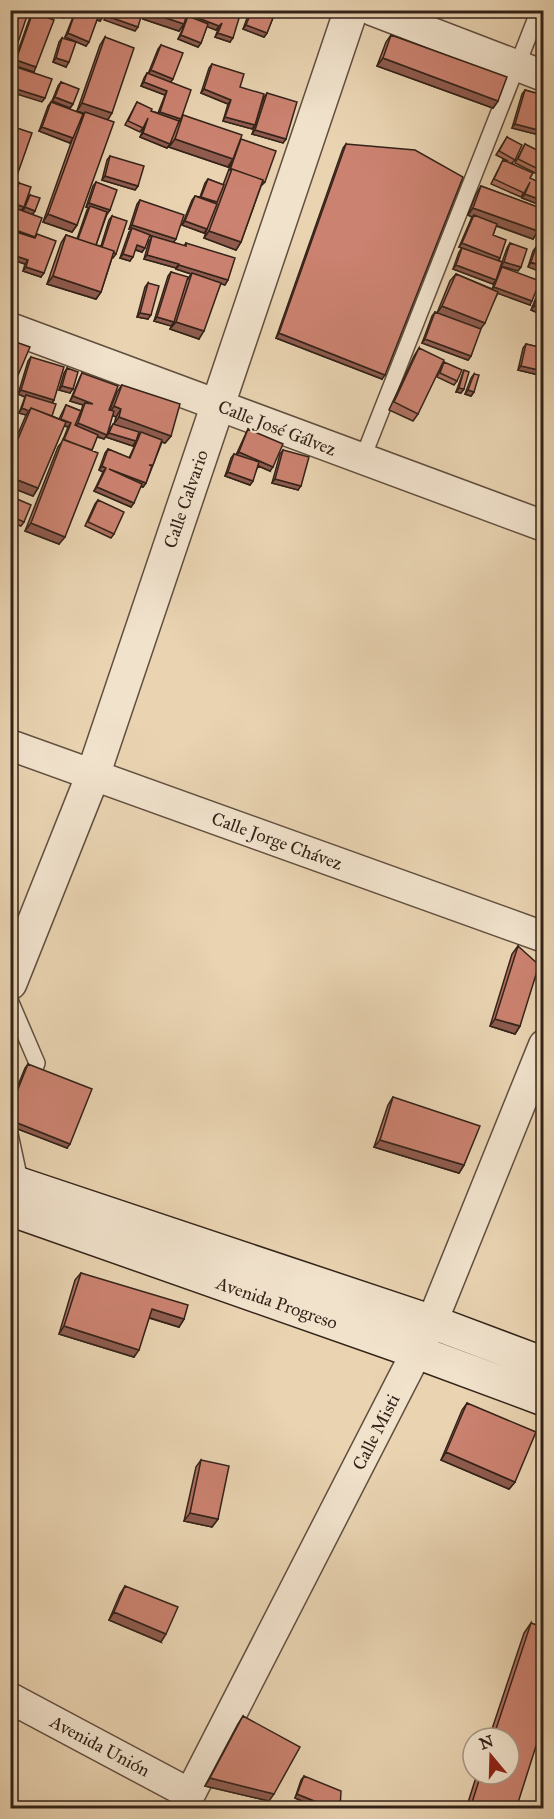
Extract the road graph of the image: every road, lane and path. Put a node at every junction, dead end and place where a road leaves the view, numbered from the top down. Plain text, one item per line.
1 (351, 10) edge
2 (372, 10) edge
3 (539, 10) edge
4 (531, 71) edge
5 (10, 328) edge
6 (218, 405) junction
7 (362, 460) junction
8 (543, 526) edge
9 (10, 745) edge
10 (93, 775) junction
11 (543, 937) edge
12 (10, 983) edge
13 (10, 1000) edge
14 (543, 1045) edge
15 (34, 1072) edge
16 (11, 1130) edge
17 (14, 1192) edge
18 (432, 1322) junction
19 (417, 1352) junction
20 (543, 1364) edge
21 (543, 1399) edge
22 (10, 1698) edge
23 (188, 1802) edge

1 - 6 main road, Calle Calvario
2 - 4 street
3 - 4 lane
4 - 7 lane
5 - 6 street, Calle José Gálvez
6 - 7 street, Calle José Gálvez
6 - 10 main road, Calle Calvario
7 - 8 street, Calle José Gálvez
9 - 10 street, Calle Jorge Chávez
10 - 11 street, Calle Jorge Chávez
10 - 12 main road, Calle Calvario
13 - 15 lane
14 - 18 street, Calle Misti
16 - 17 lane
17 - 18 main road, Avenida Progreso
17 - 19 main road, Avenida Progreso
18 - 19 street, Calle Misti
18 - 20 main road, Avenida Progreso
19 - 21 main road, Avenida Progreso
19 - 23 street, Calle Misti
22 - 23 street, Avenida Unión

